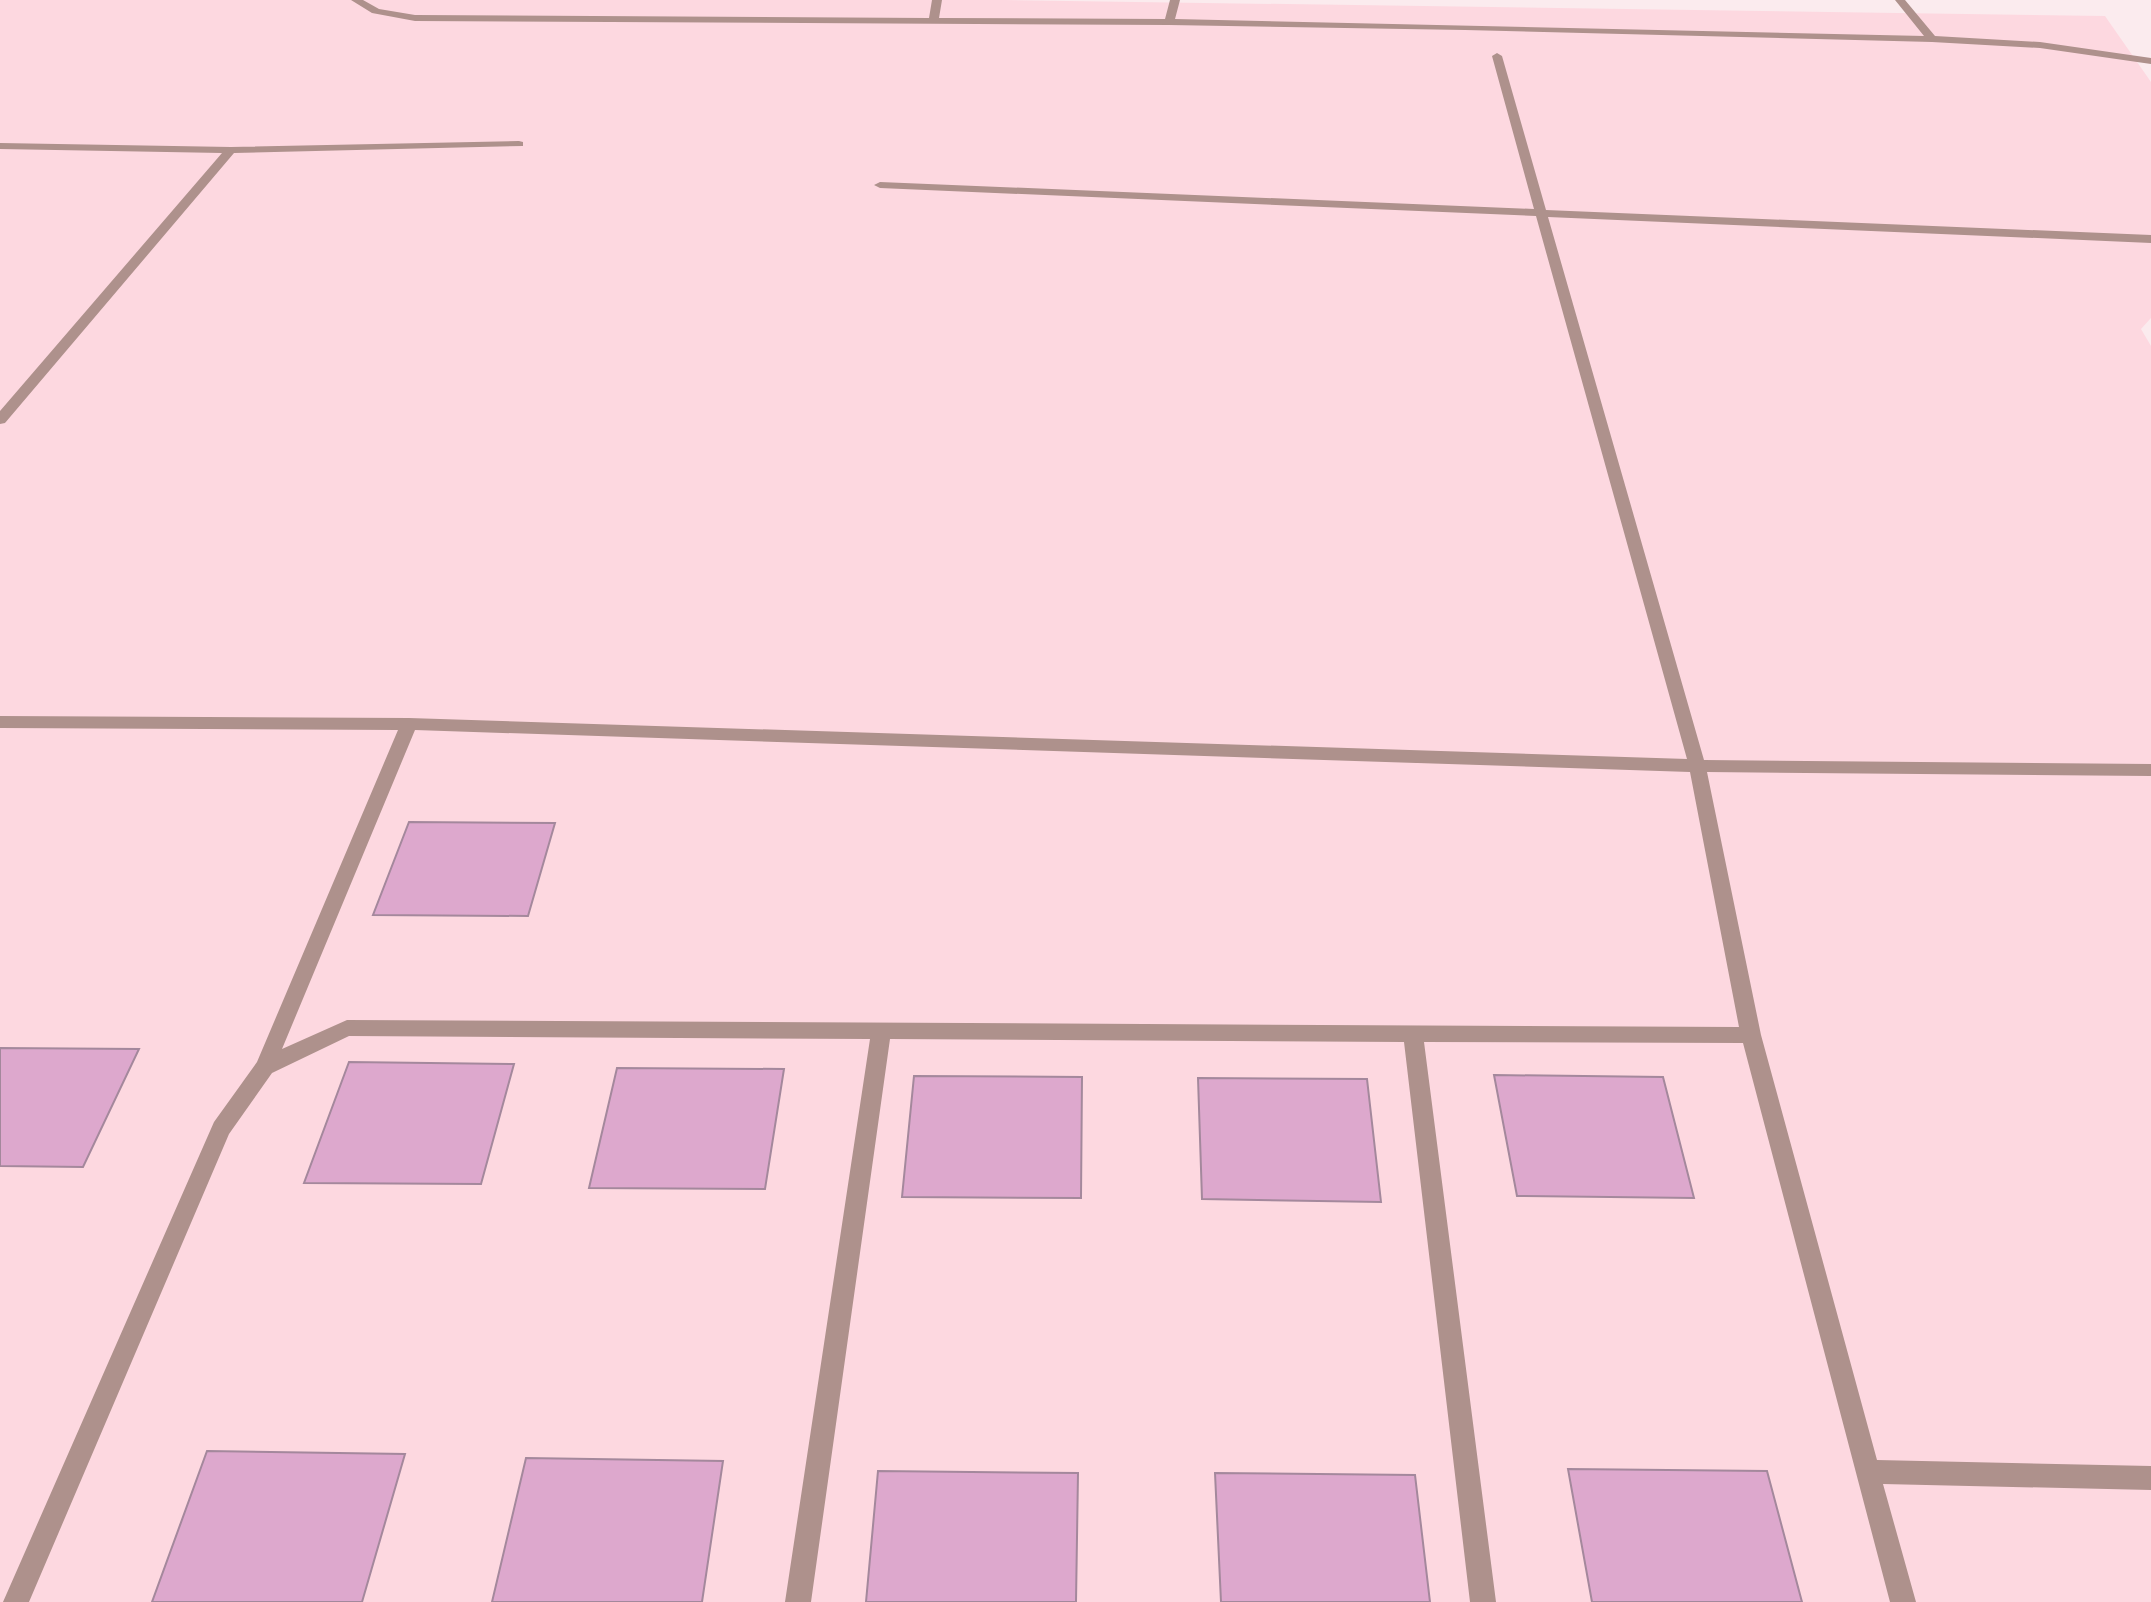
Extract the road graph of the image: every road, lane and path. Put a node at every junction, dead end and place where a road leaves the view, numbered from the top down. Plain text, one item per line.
1 (356, 0) edge
2 (937, 0) edge
3 (1175, 0) edge
4 (1900, 0) edge
5 (934, 21) junction
6 (1169, 22) junction
7 (1932, 39) junction
8 (1497, 56) dead end
9 (2151, 61) edge
10 (519, 144) dead end
11 (0, 146) edge
12 (231, 150) junction
13 (880, 185) dead end
14 (1542, 215) junction
15 (2151, 239) edge
16 (0, 420) edge
17 (0, 722) edge
18 (409, 724) junction
19 (1697, 766) junction
20 (2151, 770) edge
21 (881, 1031) junction
22 (1413, 1032) junction
23 (1751, 1035) junction
24 (265, 1067) junction
25 (1868, 1472) junction
26 (2151, 1478) edge
27 (16, 1602) edge
28 (798, 1602) edge
29 (1483, 1602) edge
30 (1903, 1602) edge

1 - 5 street
2 - 5 street
3 - 6 street
4 - 7 street
5 - 6 street
6 - 7 street
7 - 9 street
8 - 14 street
10 - 12 street
11 - 12 street
12 - 16 street
13 - 14 street
14 - 15 street
14 - 19 street
17 - 18 street
18 - 19 street
18 - 24 street
19 - 20 street
19 - 23 street
21 - 22 street
21 - 24 street
21 - 28 street
22 - 23 street
22 - 29 street
23 - 25 street
24 - 27 street
25 - 26 street
25 - 30 street

